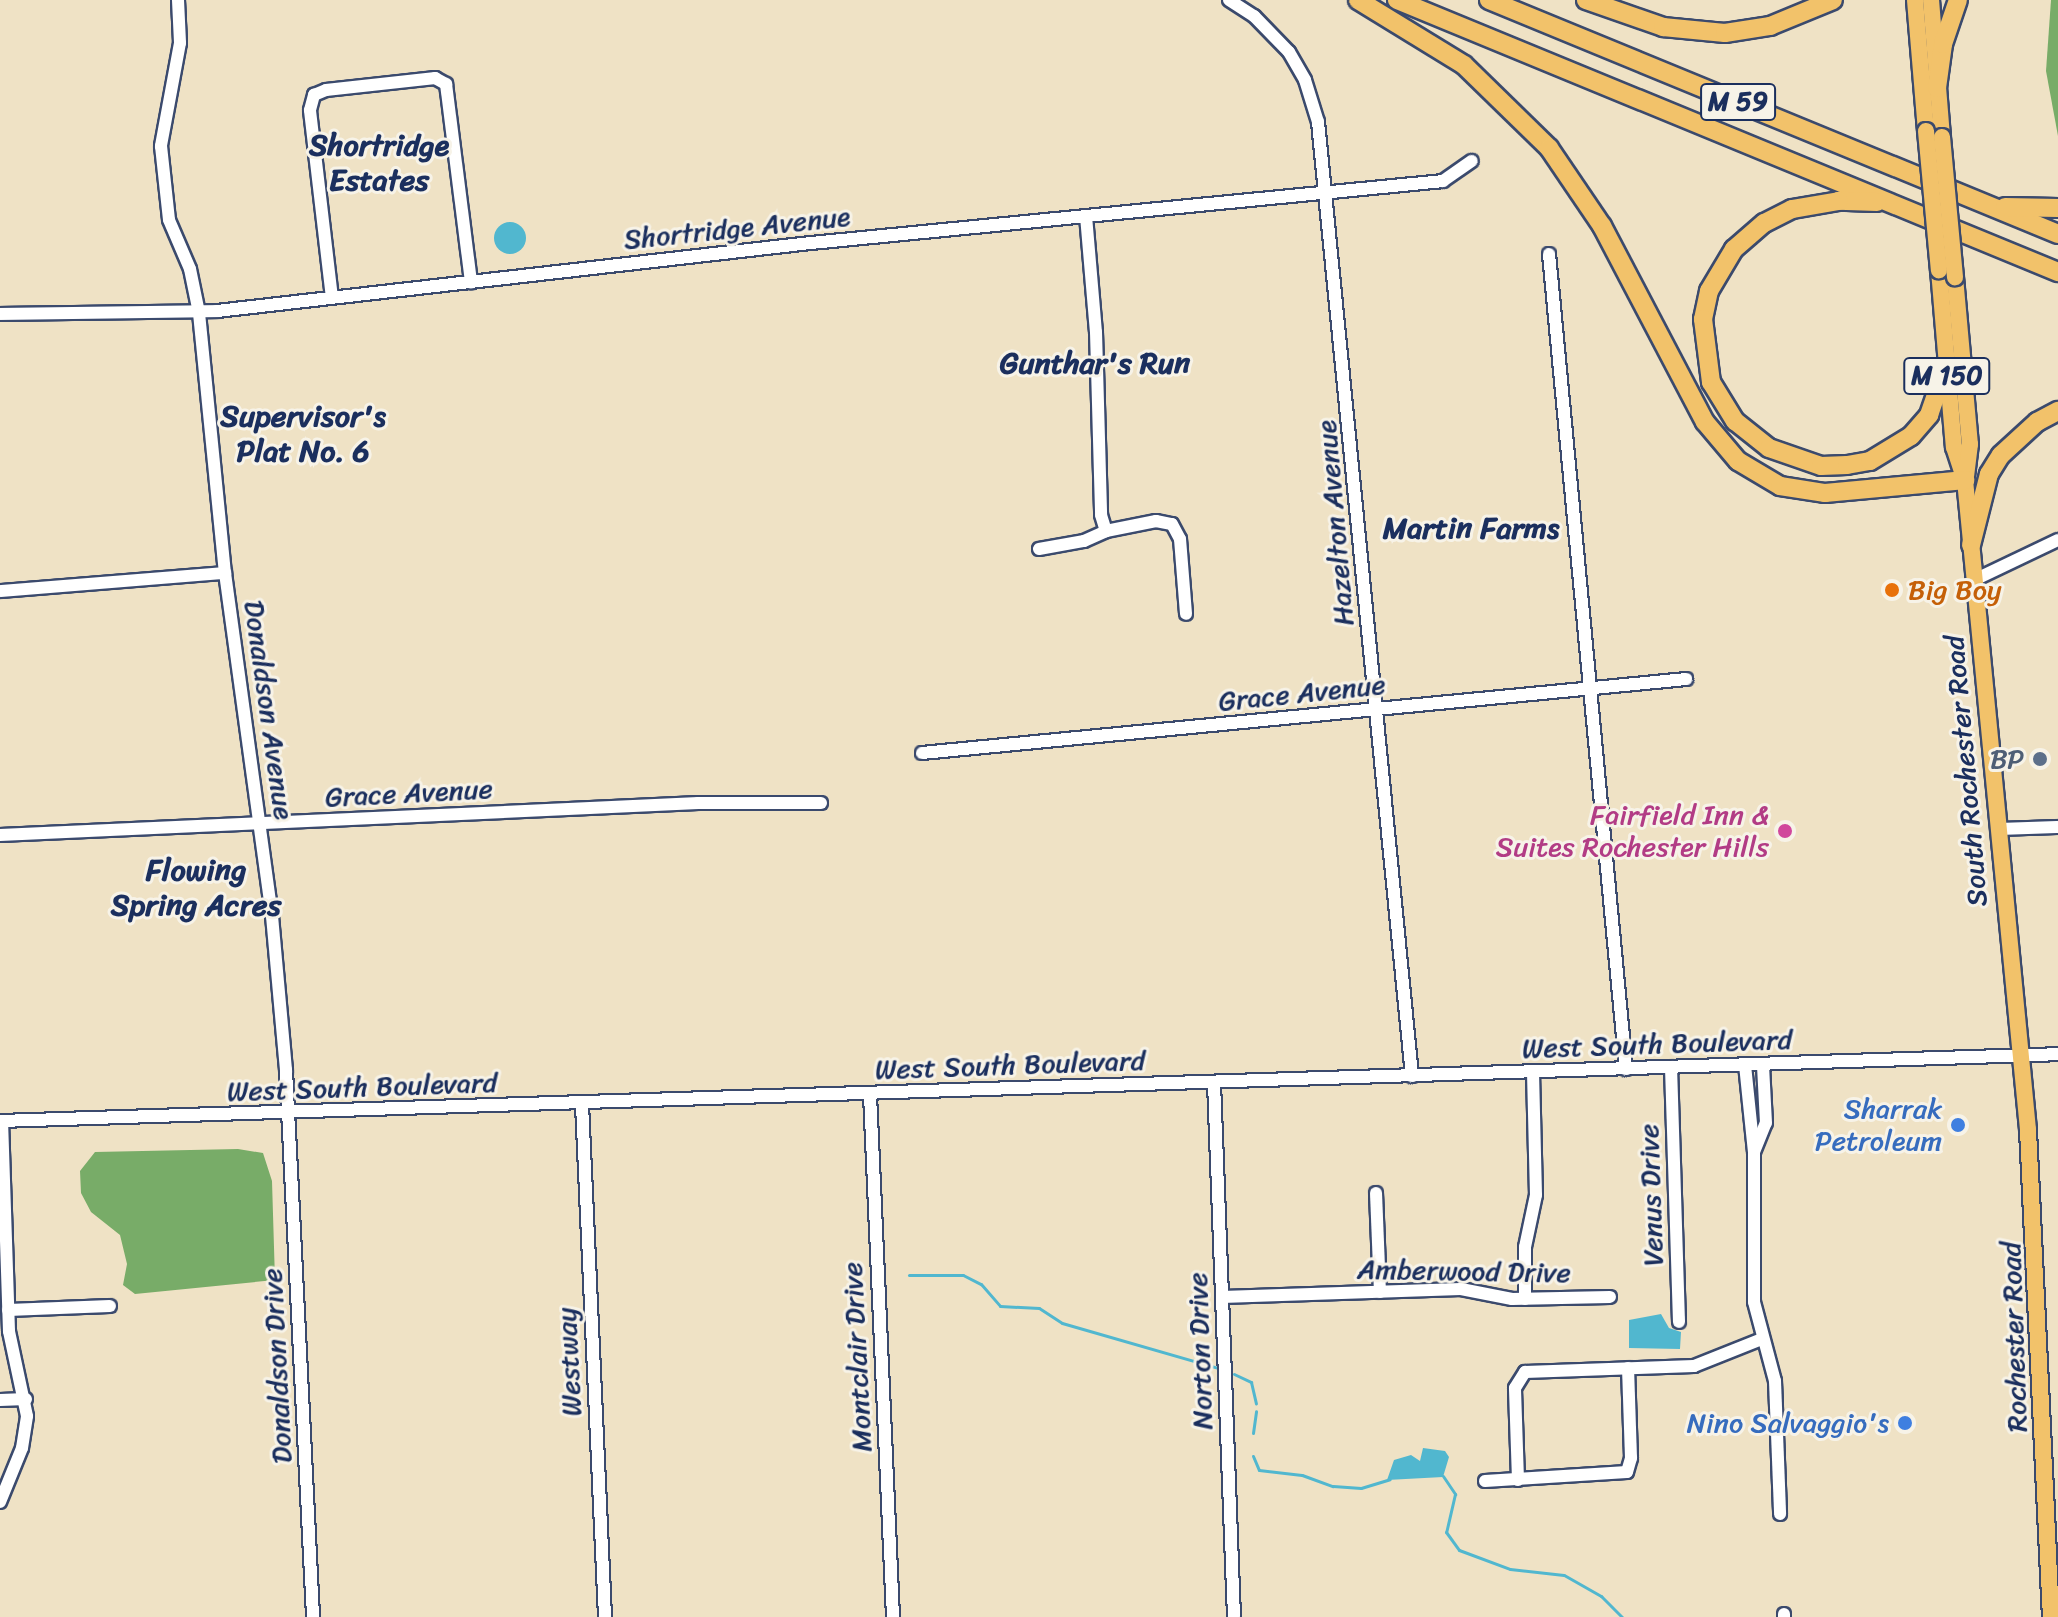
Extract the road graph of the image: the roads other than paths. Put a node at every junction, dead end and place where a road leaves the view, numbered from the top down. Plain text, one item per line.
1 (178, 0) edge
2 (1229, 0) edge
3 (1358, 0) edge
4 (1397, 0) edge
5 (1489, 0) edge
6 (1586, 0) edge
7 (1833, 0) edge
8 (1915, 0) edge
9 (1931, 0) edge
10 (1958, 0) edge
11 (1937, 88) junction
12 (1934, 134) junction
13 (1472, 161) dead end
14 (1327, 193) junction
15 (1891, 203) junction
16 (1986, 205) junction
17 (2058, 208) edge
18 (1086, 216) junction
19 (2058, 234) edge
20 (1549, 254) dead end
21 (2058, 272) edge
22 (1947, 274) junction
23 (471, 282) junction
24 (332, 298) junction
25 (199, 313) junction
26 (0, 314) edge
27 (1946, 366) junction
28 (2058, 411) edge
29 (1965, 480) junction
30 (1106, 531) junction
31 (2058, 540) edge
32 (1971, 545) junction
33 (1039, 549) dead end
34 (225, 573) junction
35 (1974, 580) junction
36 (0, 591) edge
37 (1186, 614) dead end
38 (1686, 679) dead end
39 (1591, 689) junction
40 (1377, 710) junction
41 (922, 753) dead end
42 (821, 803) dead end
43 (261, 824) junction
44 (2058, 827) edge
45 (1998, 829) junction
46 (0, 835) edge
47 (2058, 1054) edge
48 (2021, 1056) junction
49 (1745, 1065) junction
50 (1763, 1065) junction
51 (1671, 1067) junction
52 (1626, 1069) junction
53 (1533, 1073) junction
54 (1412, 1076) junction
55 (1214, 1082) junction
56 (870, 1094) junction
57 (582, 1104) junction
58 (288, 1113) junction
59 (1, 1121) edge
60 (1754, 1152) junction
61 (1376, 1193) dead end
62 (1380, 1292) junction
63 (1222, 1297) junction
64 (1610, 1297) dead end
65 (1525, 1299) junction
66 (110, 1306) dead end
67 (8, 1310) junction
68 (1679, 1322) dead end
69 (1762, 1339) junction
70 (1628, 1368) junction
71 (26, 1399) junction
72 (0, 1400) edge
73 (1518, 1480) junction
74 (1485, 1481) dead end
75 (0, 1502) edge
76 (1780, 1514) dead end
77 (2053, 1610) edge
78 (313, 1617) edge
79 (605, 1617) edge
80 (893, 1617) edge
81 (1234, 1617) edge

1 - 25 street, Donaldson Avenue
2 - 14 street, Hazelton Avenue
3 - 29 highway
4 - 15 highway, M 59
5 - 16 highway, M 59
6 - 7 highway
8 - 12 main road, South Rochester Road / M 150
9 - 11 main road, South Rochester Road / M 150
10 - 11 highway
11 - 12 main road, South Rochester Road / M 150
12 - 22 main road, South Rochester Road / M 150, bridge
13 - 14 street, Shortridge Avenue
14 - 18 street, Shortridge Avenue
14 - 40 street, Hazelton Avenue
15 - 21 highway, M 59
15 - 27 highway
16 - 17 highway
16 - 19 highway, M 59
18 - 23 street, Shortridge Avenue
18 - 30 street
20 - 39 street
22 - 27 main road, South Rochester Road / M 150
22 - 29 main road, South Rochester Road / M 150
23 - 24 street, Shortridge Avenue
23 - 24 street
24 - 25 street, Shortridge Avenue
25 - 26 street, Shortridge Avenue
25 - 34 street, Donaldson Avenue
27 - 29 main road, South Rochester Road / M 150
28 - 32 highway
29 - 32 main road, South Rochester Road
30 - 33 street
30 - 37 street
31 - 35 street
32 - 35 main road, South Rochester Road
34 - 36 street
34 - 43 street, Donaldson Avenue
35 - 45 main road, South Rochester Road
38 - 39 street, Grace Avenue
39 - 40 street, Grace Avenue
39 - 52 street
40 - 41 street, Grace Avenue
40 - 54 street, Hazelton Avenue
42 - 43 street, Grace Avenue
43 - 46 street, Grace Avenue
43 - 58 street, Donaldson Avenue
44 - 45 street
45 - 48 main road, South Rochester Road
47 - 48 street, West South Boulevard
48 - 50 street, West South Boulevard
48 - 77 main road, Rochester Road
49 - 50 street, West South Boulevard
49 - 51 street, West South Boulevard
49 - 60 street
50 - 60 street
51 - 52 street, West South Boulevard
51 - 68 street, Venus Drive
52 - 53 street, West South Boulevard
53 - 54 street, West South Boulevard
53 - 65 street
54 - 55 street, West South Boulevard
55 - 56 street, West South Boulevard
55 - 63 street, Norton Drive
56 - 57 street, West South Boulevard
56 - 80 street, Montclair Drive
57 - 58 street, West South Boulevard
57 - 79 street, Westway
58 - 59 street, West South Boulevard
58 - 78 street, Donaldson Drive
59 - 67 street
60 - 69 street
61 - 62 street
62 - 63 street, Amberwood Drive
62 - 65 street, Amberwood Drive
63 - 81 street, Norton Drive
64 - 65 street, Amberwood Drive
66 - 67 street
67 - 71 street
69 - 70 street
69 - 76 street
70 - 73 street
70 - 73 street
71 - 72 street
71 - 75 street
73 - 74 street

